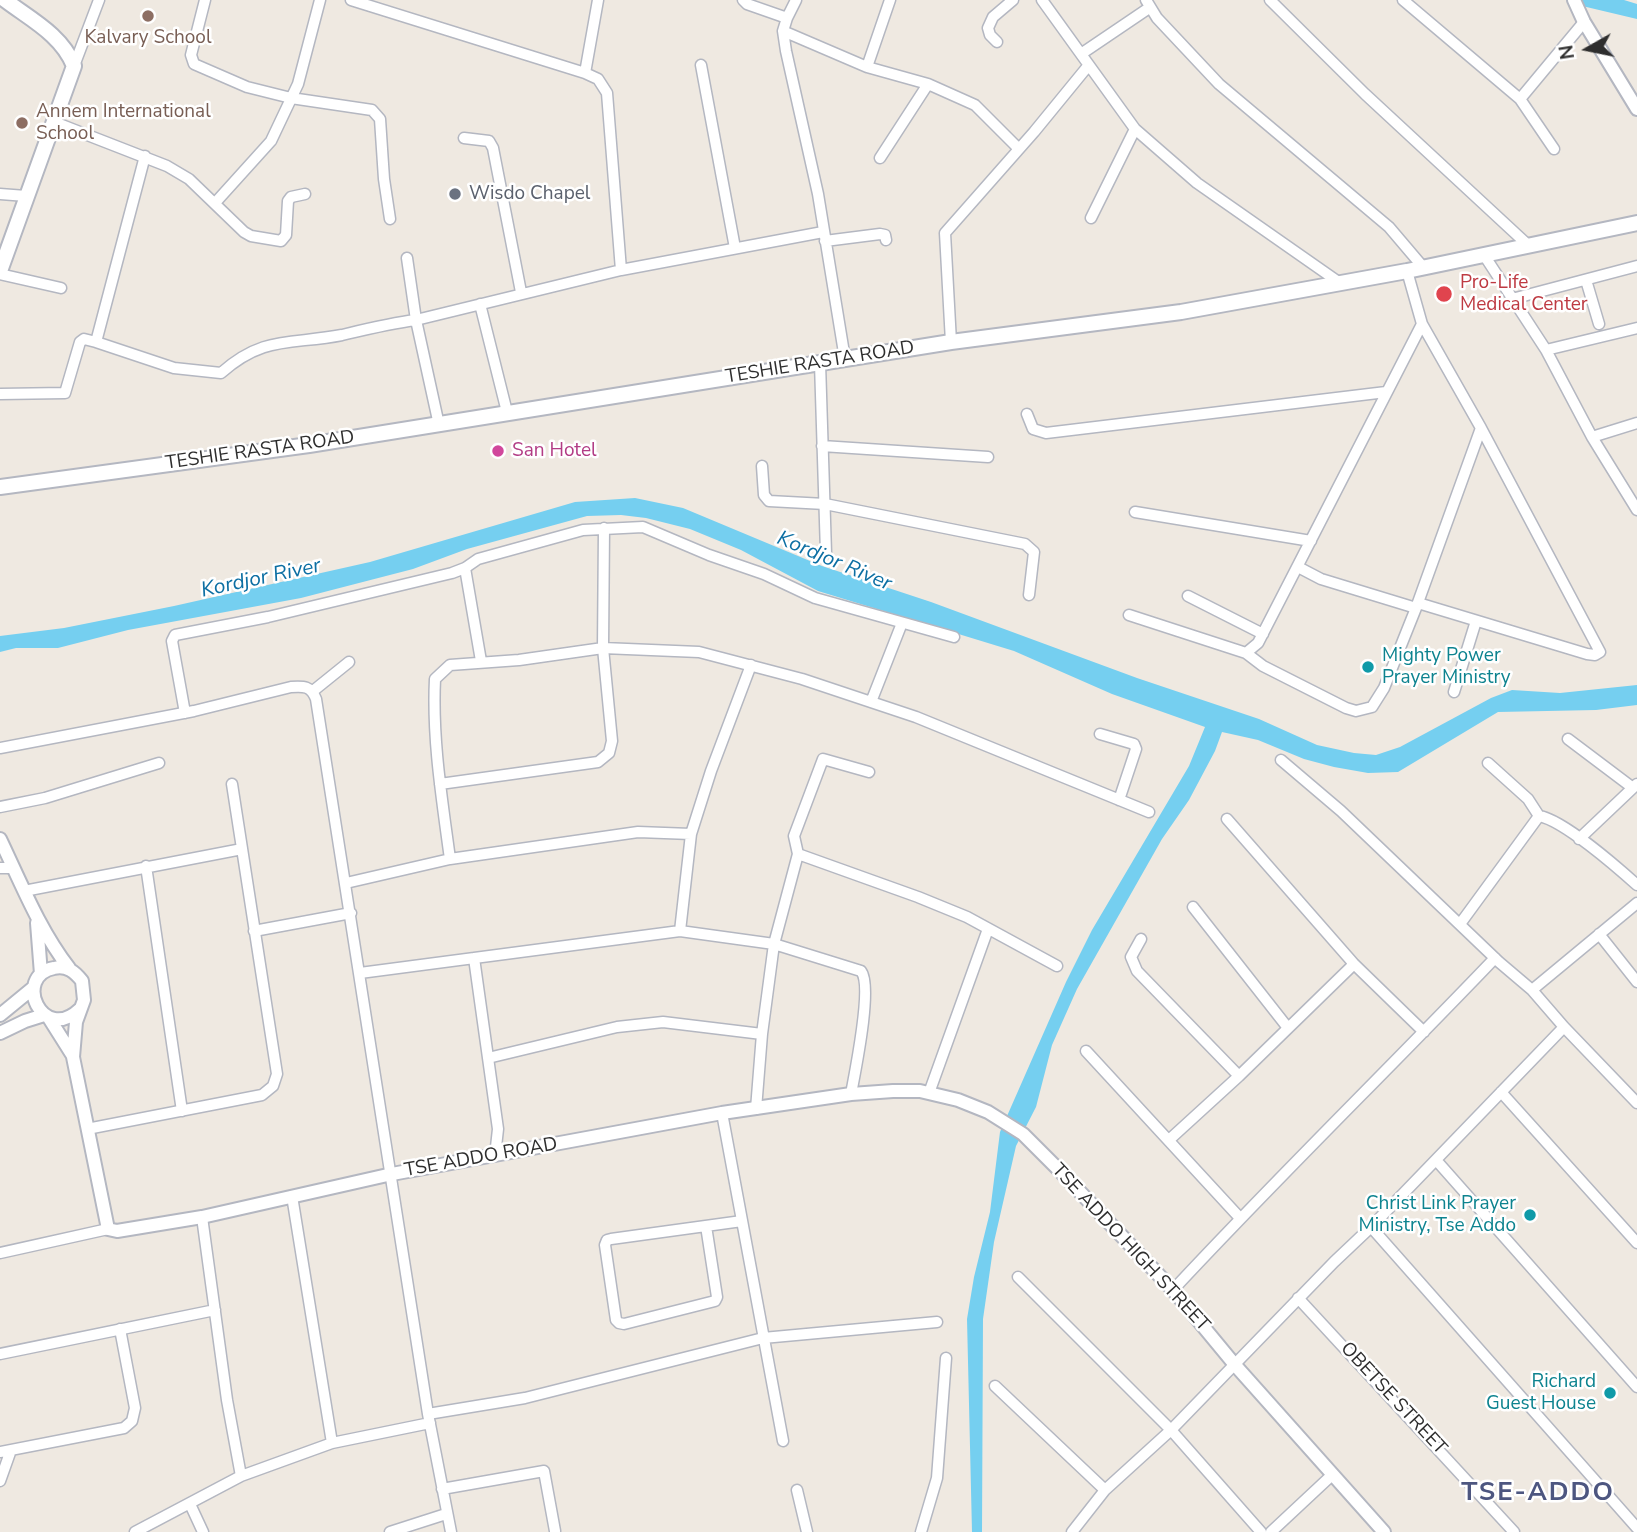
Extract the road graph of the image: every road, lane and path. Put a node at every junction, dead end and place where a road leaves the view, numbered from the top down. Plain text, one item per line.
1 (99, 0) edge
2 (205, 0) edge
3 (320, 0) edge
4 (351, 0) edge
5 (598, 0) edge
6 (743, 0) edge
7 (796, 0) edge
8 (890, 0) edge
9 (1013, 0) edge
10 (1042, 0) edge
11 (1270, 0) edge
12 (2, 1) edge
13 (1407, 1) edge
14 (1574, 1) edge
15 (1147, 4) edge
16 (787, 18) junction
17 (1584, 22) junction
18 (783, 31) junction
19 (997, 42) dead end
20 (1081, 54) junction
21 (701, 65) dead end
22 (74, 66) junction
23 (1088, 66) junction
24 (867, 67) junction
25 (585, 73) junction
26 (929, 84) junction
27 (291, 98) junction
28 (1520, 99) junction
29 (1637, 109) edge
30 (54, 122) junction
31 (1135, 129) junction
32 (464, 138) dead end
33 (1018, 148) junction
34 (1554, 149) dead end
35 (145, 156) junction
36 (880, 158) dead end
37 (0, 194) edge
38 (305, 194) dead end
39 (26, 197) junction
40 (215, 204) junction
41 (1091, 218) dead end
42 (390, 219) dead end
43 (1637, 223) edge
44 (824, 236) junction
45 (886, 240) dead end
46 (1529, 246) junction
47 (735, 247) junction
48 (4, 248) edge
49 (1484, 255) junction
50 (407, 258) dead end
51 (1637, 266) edge
52 (1422, 268) junction
53 (621, 270) junction
54 (1407, 271) junction
55 (0, 273) edge
56 (1586, 279) junction
57 (1341, 284) junction
58 (61, 288) dead end
59 (521, 292) junction
60 (1512, 299) junction
61 (480, 304) junction
62 (416, 320) junction
63 (1422, 324) junction
64 (1599, 324) dead end
65 (1637, 328) edge
66 (96, 342) junction
67 (951, 342) junction
68 (1546, 350) junction
69 (845, 359) junction
70 (820, 363) junction
71 (1386, 392) junction
72 (0, 394) edge
73 (507, 412) junction
74 (1027, 414) dead end
75 (1637, 424) edge
76 (439, 425) junction
77 (1481, 428) junction
78 (1592, 437) junction
79 (822, 446) junction
80 (988, 457) dead end
81 (762, 466) dead end
82 (0, 487) edge
83 (825, 504) junction
84 (1637, 510) edge
85 (1135, 512) dead end
86 (604, 528) junction
87 (1311, 541) junction
88 (826, 553) dead end
89 (1298, 567) junction
90 (465, 568) junction
91 (1029, 594) dead end
92 (1188, 596) dead end
93 (1417, 606) junction
94 (1129, 615) dead end
95 (1476, 621) junction
96 (902, 622) junction
97 (1263, 634) junction
98 (954, 637) dead end
99 (603, 648) junction
100 (1246, 653) junction
101 (481, 661) junction
102 (349, 662) dead end
103 (751, 665) junction
104 (313, 691) junction
105 (1454, 692) dead end
106 (871, 702) junction
107 (185, 713) junction
108 (1100, 734) dead end
109 (1568, 739) dead end
110 (0, 748) edge
111 (1281, 760) dead end
112 (159, 763) dead end
113 (1488, 763) dead end
114 (869, 772) dead end
115 (232, 784) dead end
116 (440, 784) junction
117 (1635, 786) edge
118 (1119, 800) junction
119 (0, 807) edge
120 (1149, 812) dead end
121 (1539, 816) junction
122 (1227, 819) dead end
123 (691, 834) junction
124 (0, 839) edge
125 (1579, 839) junction
126 (242, 849) junction
127 (798, 854) junction
128 (450, 859) junction
129 (146, 866) junction
130 (7, 868) edge
131 (346, 883) junction
132 (1637, 885) edge
133 (24, 891) junction
134 (1637, 903) edge
135 (1193, 907) dead end
136 (351, 914) junction
137 (36, 916) junction
138 (1460, 924) junction
139 (988, 929) junction
140 (254, 931) junction
141 (680, 931) junction
142 (1599, 934) junction
143 (1141, 939) dead end
144 (774, 944) junction
145 (474, 958) junction
146 (1495, 958) junction
147 (1354, 964) junction
148 (1057, 966) dead end
149 (69, 968) junction
150 (360, 973) junction
151 (41, 974) junction
152 (1637, 982) edge
153 (33, 988) junction
154 (1532, 990) junction
155 (80, 1009) junction
156 (0, 1014) edge
157 (47, 1016) junction
158 (1564, 1027) junction
159 (1288, 1028) junction
160 (1424, 1032) junction
161 (0, 1033) edge
162 (762, 1034) junction
163 (1086, 1051) dead end
164 (73, 1056) junction
165 (488, 1058) junction
166 (1239, 1076) junction
167 (1501, 1092) junction
168 (929, 1093) junction
169 (851, 1094) junction
170 (1637, 1103) edge
171 (756, 1109) junction
172 (182, 1111) junction
173 (722, 1113) junction
174 (88, 1129) junction
175 (1023, 1134) joint
176 (1170, 1139) junction
177 (495, 1156) junction
178 (1436, 1160) junction
179 (392, 1174) junction
180 (292, 1196) junction
181 (202, 1217) junction
182 (1240, 1218) junction
183 (742, 1221) junction
184 (706, 1226) junction
185 (1371, 1227) junction
186 (108, 1229) junction
187 (1637, 1243) edge
188 (0, 1253) edge
189 (1018, 1276) dead end
190 (1173, 1290) junction
191 (1298, 1298) junction
192 (215, 1310) junction
193 (937, 1322) dead end
194 (120, 1329) junction
195 (763, 1338) junction
196 (0, 1354) edge
197 (946, 1358) dead end
198 (1235, 1365) junction
199 (995, 1385) dead end
200 (1637, 1387) edge
201 (429, 1419) junction
202 (1171, 1430) junction
203 (783, 1441) dead end
204 (332, 1443) junction
205 (5, 1451) edge
206 (1332, 1475) junction
207 (241, 1476) junction
208 (0, 1481) edge
209 (442, 1489) junction
210 (797, 1490) dead end
211 (1105, 1490) junction
212 (190, 1504) junction
213 (446, 1514) junction
214 (1637, 1528) edge
215 (555, 1531) edge
216 (135, 1532) edge
217 (203, 1532) edge
218 (390, 1532) edge
219 (452, 1532) edge
220 (807, 1532) edge
221 (921, 1532) edge
222 (1072, 1532) edge
223 (1261, 1532) edge
224 (1271, 1532) edge
225 (1384, 1532) edge
226 (1514, 1532) edge

1 - 22 street
2 - 27 street
3 - 27 street
4 - 25 street
5 - 25 street
6 - 16 street
7 - 16 street
8 - 24 street
9 - 19 street
10 - 20 street
11 - 46 street
12 - 22 main road
13 - 28 street
14 - 17 street
15 - 20 street
15 - 52 street
16 - 18 street
17 - 28 street
17 - 29 street
18 - 24 street
18 - 44 street
20 - 23 street
21 - 47 street
22 - 30 main road
23 - 31 street
23 - 33 street
24 - 26 street
25 - 53 street
26 - 33 street
26 - 36 street
27 - 40 street
27 - 42 street
28 - 34 street
30 - 35 street
30 - 39 main road
31 - 41 street
31 - 57 street
32 - 59 street
33 - 67 street
35 - 40 street
35 - 66 street
37 - 39 street
38 - 40 street
39 - 48 main road
43 - 46 main road, TESHIE RASTA ROAD
44 - 45 street
44 - 47 street
44 - 69 street
46 - 49 main road, TESHIE RASTA ROAD
47 - 53 street
48 - 55 main road
49 - 52 main road, TESHIE RASTA ROAD
49 - 60 street
50 - 62 street
51 - 56 street
52 - 54 main road, TESHIE RASTA ROAD
53 - 59 street
54 - 57 main road, TESHIE RASTA ROAD
54 - 63 street
55 - 58 street
56 - 60 street
56 - 64 street
57 - 67 main road, TESHIE RASTA ROAD
59 - 61 street
60 - 68 street
61 - 62 street
61 - 73 street
62 - 66 street
62 - 76 street
63 - 71 street
63 - 77 street
65 - 68 street
66 - 72 street
67 - 69 main road, TESHIE RASTA ROAD
68 - 78 street
69 - 70 main road, TESHIE RASTA ROAD
70 - 73 main road, TESHIE RASTA ROAD
70 - 79 street
71 - 74 street
71 - 87 street
73 - 76 main road, TESHIE RASTA ROAD
75 - 78 street
76 - 82 main road, TESHIE RASTA ROAD
77 - 93 street
77 - 95 street
78 - 84 street
79 - 80 street
79 - 83 street
81 - 83 street
83 - 88 street
83 - 91 street
85 - 87 street
86 - 90 street
86 - 96 street
86 - 99 street
87 - 89 street
89 - 93 street
89 - 97 street
90 - 101 street
90 - 107 street
92 - 97 street
93 - 95 street
93 - 100 street
94 - 100 street
95 - 105 street
96 - 98 street
96 - 106 street
97 - 100 street
99 - 101 street
99 - 103 street
99 - 116 street
101 - 116 street
102 - 104 street
103 - 106 street
103 - 123 street
104 - 107 street
104 - 131 street
106 - 118 street
107 - 110 street
108 - 118 street
109 - 117 street
111 - 138 street
112 - 119 street
113 - 121 street
114 - 127 street
115 - 126 street
116 - 128 street
117 - 125 street
118 - 120 street
121 - 125 street
121 - 138 street
122 - 147 street
123 - 128 street
123 - 141 street
124 - 130 street
125 - 132 street
126 - 129 street
126 - 140 street
127 - 139 street
127 - 144 street
128 - 131 street
129 - 133 street
129 - 172 street
130 - 133 street
131 - 136 street
133 - 137 street
134 - 142 street
135 - 159 street
136 - 140 street
136 - 150 street
137 - 149 street
137 - 151 street
138 - 146 street
139 - 148 street
139 - 168 street
140 - 172 street
141 - 144 street
141 - 145 street
142 - 152 street
142 - 154 street
143 - 166 street
144 - 162 street
144 - 169 street
145 - 150 street
145 - 165 street
146 - 154 street
146 - 160 street
147 - 159 street
147 - 160 street
149 - 151 street
149 - 155 street
150 - 179 street
151 - 153 street
153 - 156 street
153 - 157 street
154 - 158 street
155 - 157 street
155 - 164 street
157 - 161 street
157 - 164 street
158 - 167 street
158 - 170 street
159 - 166 street
160 - 182 street
162 - 165 street
162 - 171 street
163 - 176 street
164 - 174 street
165 - 177 street
166 - 176 street
167 - 178 street
167 - 187 street
168 - 169 street, TSE ADDO ROAD
168 - 175 street, TSE ADDO ROAD
169 - 171 street, TSE ADDO ROAD
171 - 173 street, TSE ADDO ROAD
172 - 174 street
173 - 177 street, TSE ADDO ROAD
173 - 183 street
174 - 186 street
175 - 190 street, TSE ADDO HIGH STREET
176 - 182 street
177 - 179 street, TSE ADDO ROAD
178 - 185 street
178 - 200 street
179 - 180 street, TSE ADDO ROAD
179 - 201 street
180 - 181 street, TSE ADDO ROAD
180 - 204 street
181 - 186 street, TSE ADDO ROAD
181 - 192 street
182 - 190 street
183 - 184 street
183 - 195 street
184 - 184 street
185 - 191 street
185 - 214 street
186 - 188 street
189 - 202 street
190 - 198 street, TSE ADDO HIGH STREET
191 - 198 street
191 - 226 street, OBETSE STREET
192 - 194 street
192 - 207 street
193 - 195 street
194 - 196 street
194 - 205 street
195 - 201 street
195 - 203 street
197 - 221 street
198 - 202 street
198 - 206 street, TSE ADDO HIGH STREET
199 - 211 street
201 - 204 street
201 - 209 street
202 - 211 street
202 - 223 street
204 - 207 street
205 - 208 street
206 - 224 street
206 - 225 street
207 - 212 street
209 - 213 street
209 - 215 street
210 - 220 street
211 - 222 street
212 - 216 street
212 - 217 street
213 - 218 street
213 - 219 street

